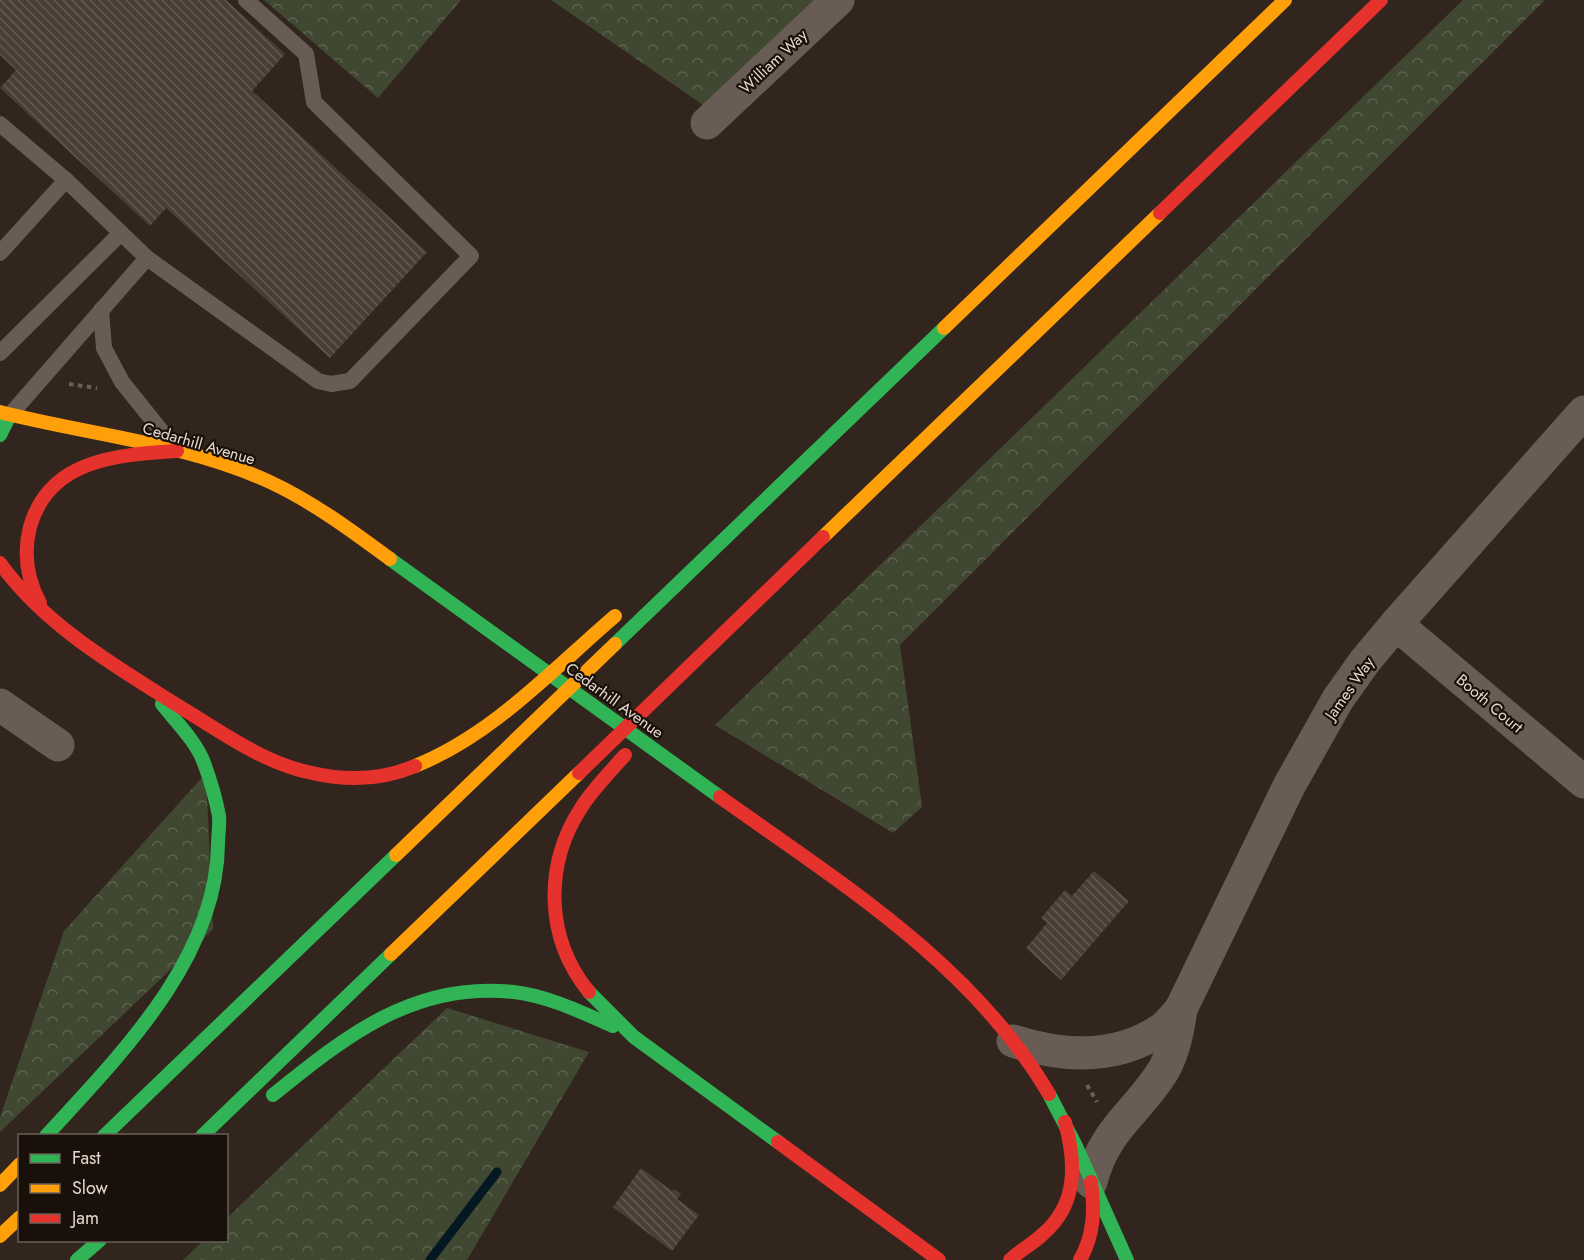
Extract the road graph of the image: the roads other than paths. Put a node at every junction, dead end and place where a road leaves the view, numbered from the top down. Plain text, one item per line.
1 (246, 0) edge
2 (838, 0) edge
3 (1285, 0) edge
4 (1382, 0) edge
5 (708, 123) dead end
6 (0, 124) edge
7 (66, 180) junction
8 (121, 233) junction
9 (0, 253) edge
10 (147, 258) junction
11 (101, 310) junction
12 (959, 314) junction
13 (0, 353) edge
14 (1584, 412) edge
15 (5, 413) edge
16 (0, 435) edge
17 (177, 451) junction
18 (726, 518) dead end
19 (811, 549) junction
20 (0, 563) edge
21 (9, 594) dead end
22 (628, 604) dead end
23 (57, 623) junction
24 (1396, 624) junction
25 (139, 682) junction
26 (676, 698) dead end
27 (0, 705) edge
28 (653, 724) dead end
29 (58, 745) dead end
30 (1584, 782) edge
31 (1182, 1009) junction
32 (634, 1037) junction
33 (1013, 1041) junction
34 (259, 1107) dead end
35 (1065, 1122) junction
36 (48, 1134) edge
37 (106, 1134) edge
38 (204, 1134) edge
39 (18, 1166) edge
40 (1091, 1182) junction
41 (0, 1185) edge
42 (18, 1219) edge
43 (0, 1236) edge
44 (90, 1242) edge
45 (98, 1242) edge
46 (72, 1260) edge
47 (77, 1260) edge
48 (939, 1260) edge
49 (1010, 1260) edge
50 (1080, 1260) edge
51 (1115, 1260) edge
52 (1127, 1260) edge

1 - 10 lane
2 - 5 street, William Way
3 - 12 main road
4 - 19 main road
6 - 7 lane
7 - 8 lane
7 - 9 lane
8 - 10 lane
8 - 13 lane
10 - 11 lane
11 - 15 lane
11 - 17 lane
12 - 18 main road
12 - 37 main road
14 - 24 street, James Way
15 - 16 main road
15 - 17 main road, Cedarhill Avenue
17 - 23 main road
17 - 33 main road, Cedarhill Avenue
19 - 26 main road
19 - 38 main road
20 - 23 main road
21 - 23 main road
22 - 25 main road
23 - 25 main road
24 - 30 street, Booth Court
24 - 31 street, James Way
25 - 36 main road
27 - 29 street
28 - 32 main road
31 - 33 street, James Way
31 - 40 street, James Way
32 - 34 main road
32 - 48 main road
33 - 35 main road, Cedarhill Avenue
35 - 40 main road, Cedarhill Avenue
35 - 49 main road
39 - 41 main road
40 - 50 main road
40 - 51 main road, Cedarhill Avenue
40 - 52 main road, Cedarhill Avenue
42 - 43 main road
44 - 46 main road
45 - 47 main road

